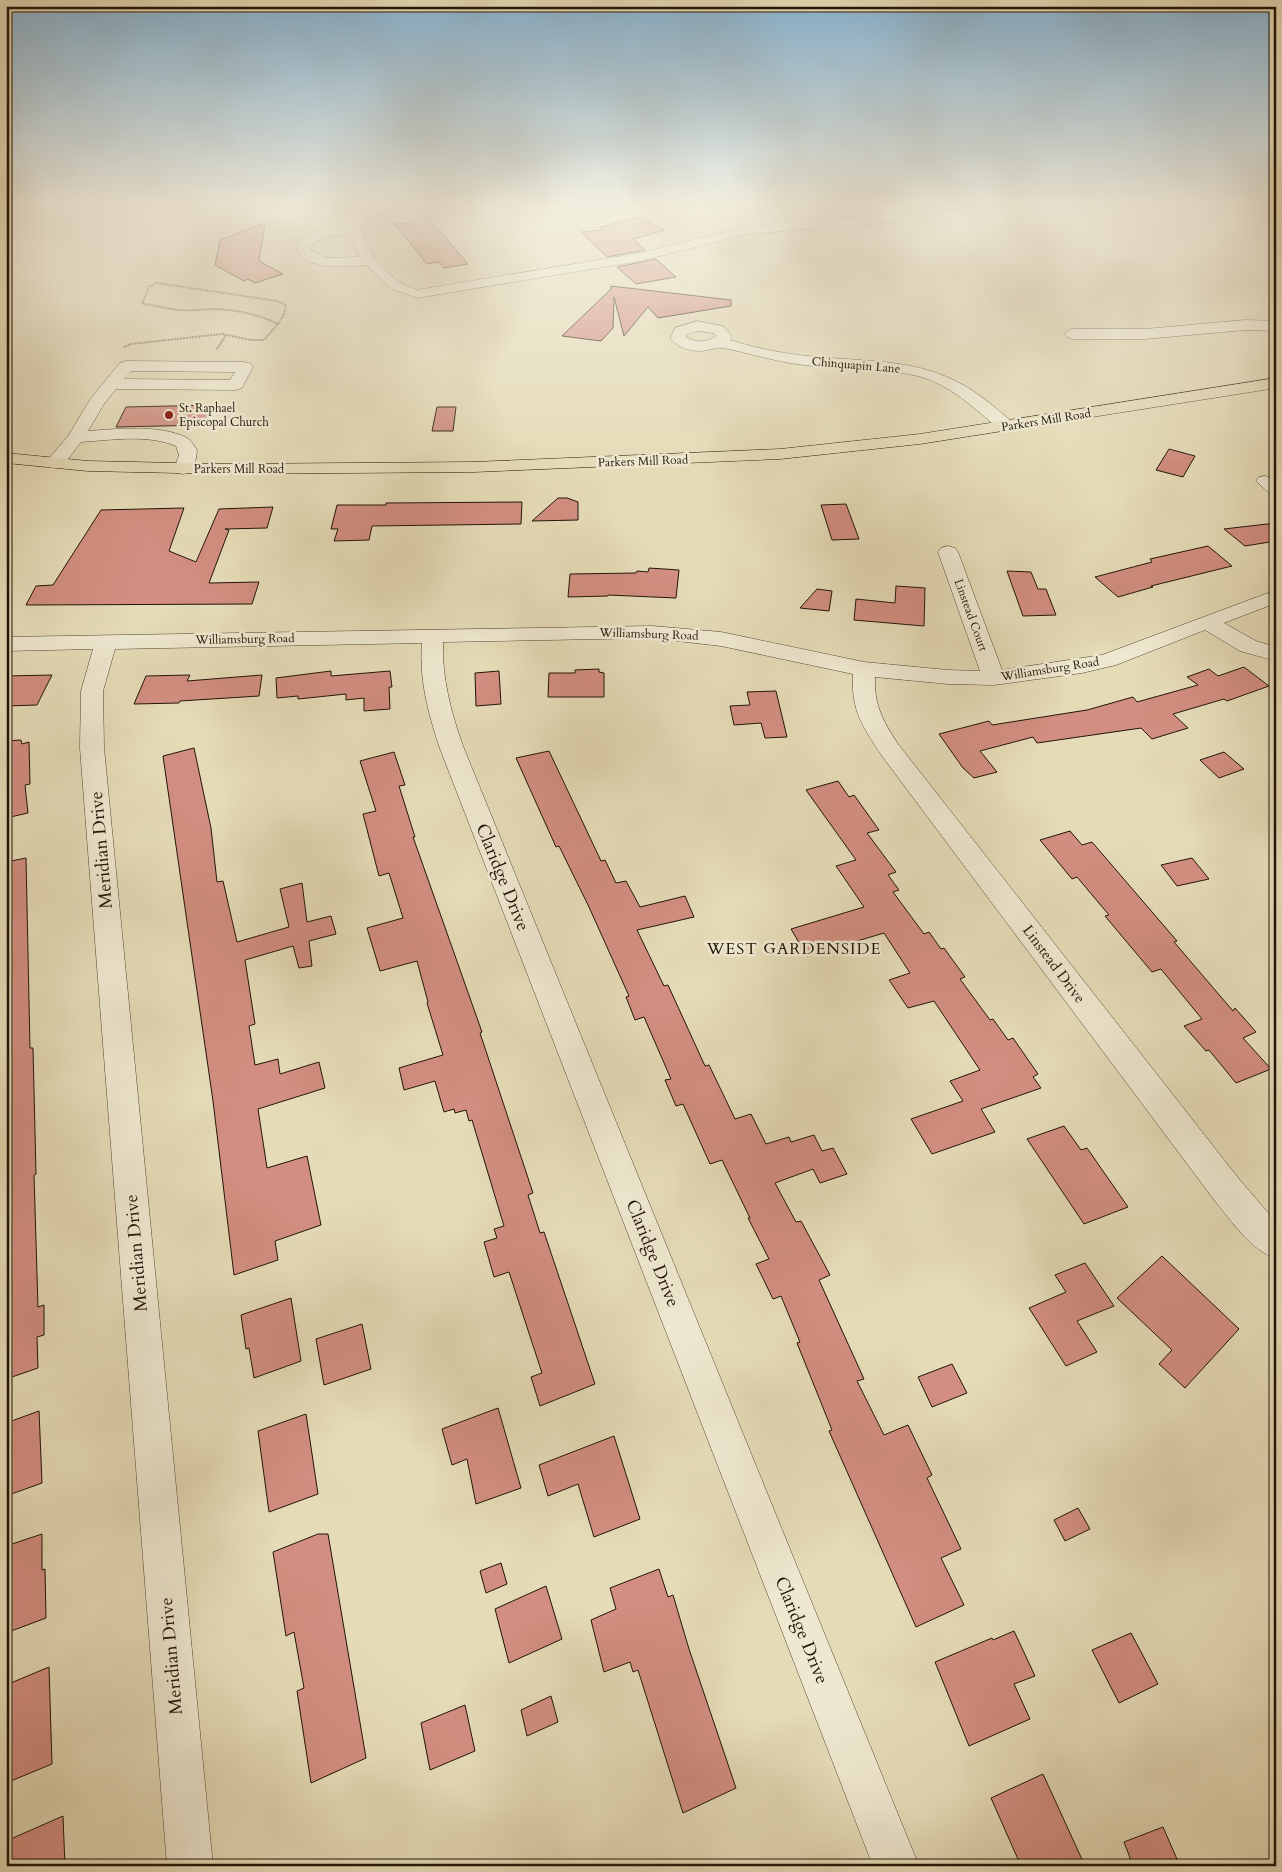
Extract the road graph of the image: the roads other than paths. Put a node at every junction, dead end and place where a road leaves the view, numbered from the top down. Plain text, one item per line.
1 (401, 289) edge
2 (449, 289) edge
3 (1276, 326) edge
4 (1072, 334) dead end
5 (720, 342) dead end
6 (112, 384) junction
7 (1276, 384) edge
8 (1006, 426) junction
9 (76, 437) junction
10 (6, 458) edge
11 (54, 463) junction
12 (183, 469) junction
13 (948, 552) dead end
14 (1276, 596) edge
15 (1208, 623) junction
16 (433, 636) junction
17 (106, 642) junction
18 (6, 644) edge
19 (1276, 654) edge
20 (864, 669) junction
21 (994, 678) junction
22 (1276, 1244) edge
23 (190, 1866) edge
24 (896, 1866) edge

1 - 2 street
3 - 4 street
5 - 8 street, Chinquapin Lane
6 - 6 street
6 - 9 street
7 - 8 main road, Parkers Mill Road
8 - 12 main road, Parkers Mill Road
9 - 11 street
9 - 12 street
10 - 11 main road, Parkers Mill Road
11 - 12 main road, Parkers Mill Road
13 - 21 street, Linstead Court
14 - 15 street, Williamsburg Road
15 - 19 street
15 - 21 street, Williamsburg Road
16 - 17 street, Williamsburg Road
16 - 20 street, Williamsburg Road
16 - 24 street, Claridge Drive
17 - 18 street, Williamsburg Road
17 - 23 street, Meridian Drive
20 - 21 street, Williamsburg Road
20 - 22 street, Linstead Drive

